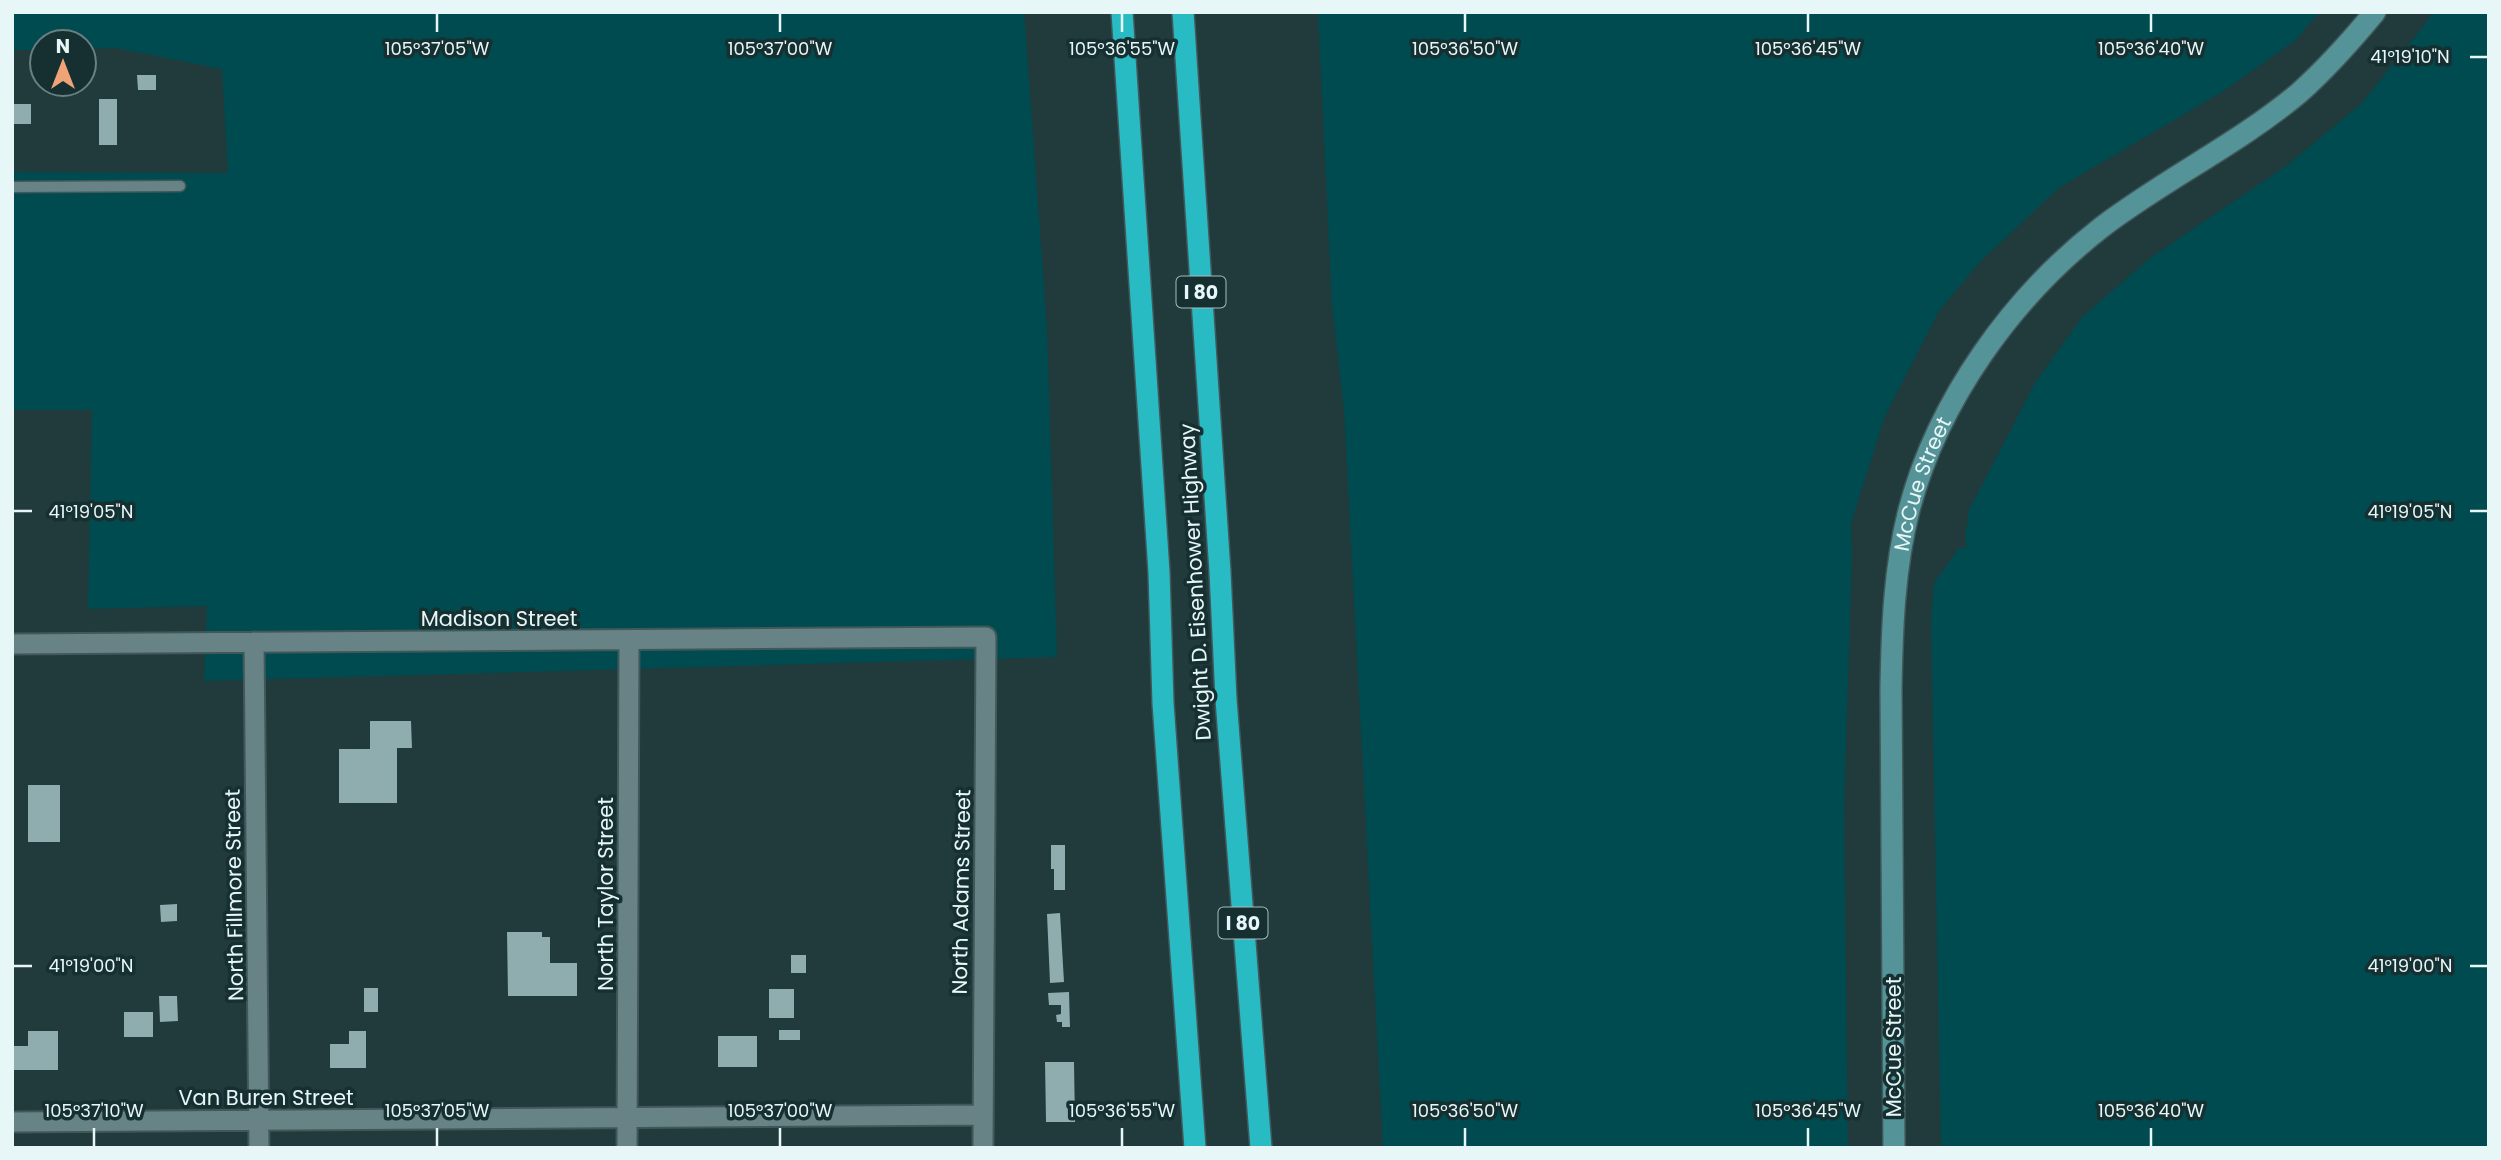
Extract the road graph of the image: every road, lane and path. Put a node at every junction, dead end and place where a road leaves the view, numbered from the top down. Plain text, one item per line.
1 (1122, 12) edge
2 (1182, 12) edge
3 (2375, 12) edge
4 (180, 186) dead end
5 (12, 187) edge
6 (986, 637) joint
7 (629, 640) junction
8 (254, 642) junction
9 (12, 644) edge
10 (982, 1115) junction
11 (627, 1118) junction
12 (259, 1120) junction
13 (12, 1122) edge
14 (260, 1148) edge
15 (627, 1148) edge
16 (983, 1148) edge
17 (1195, 1148) edge
18 (1261, 1148) edge
19 (1894, 1148) edge

1 - 17 highway, Dwight D. Eisenhower Highway
2 - 18 highway, Dwight D. Eisenhower Highway / I 80
3 - 19 main road, McCue Street
4 - 5 lane
6 - 7 street, Madison Street
6 - 10 street, North Adams Street
7 - 8 street, Madison Street
7 - 11 street, North Taylor Street
8 - 9 street, Madison Street
8 - 12 street, North Fillmore Street
10 - 11 street, Van Buren Street
10 - 16 street, North Adams Street
11 - 12 street, Van Buren Street
11 - 15 street, North Taylor Street
12 - 13 street, Van Buren Street
12 - 14 street, North Fillmore Street

